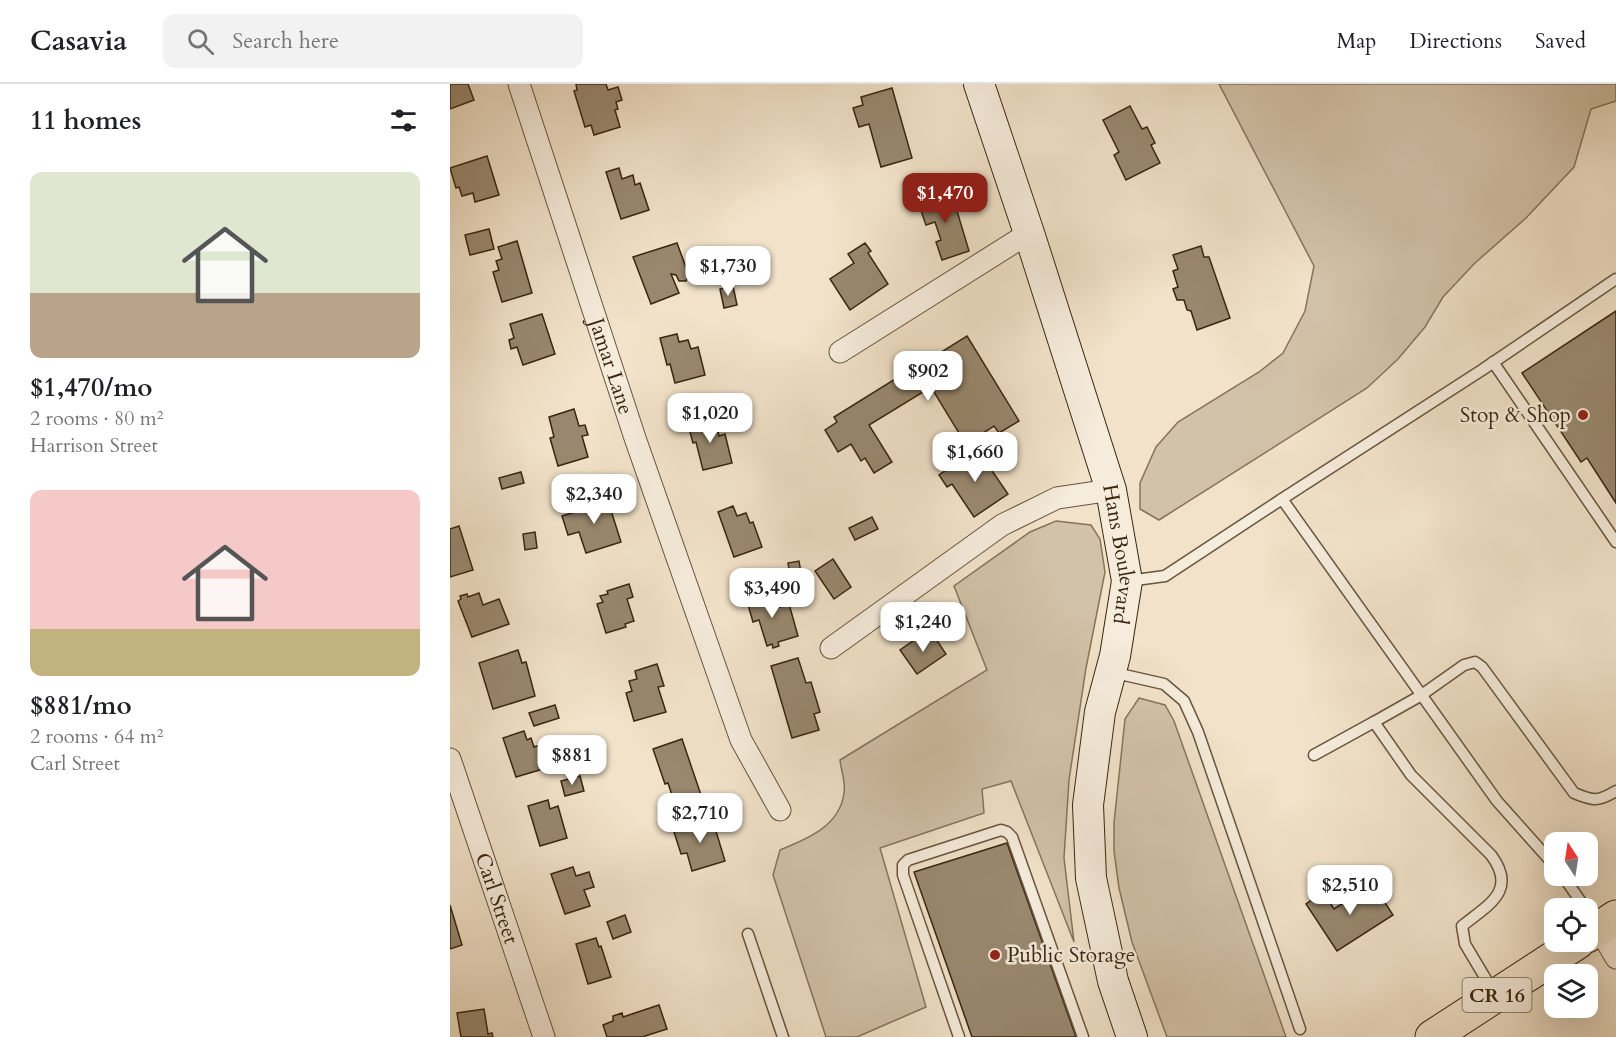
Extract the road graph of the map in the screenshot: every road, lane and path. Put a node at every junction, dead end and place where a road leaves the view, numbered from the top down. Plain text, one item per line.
1 (519, 84) edge
2 (979, 84) edge
3 (1029, 233) junction
4 (1616, 279) edge
5 (840, 352) dead end
6 (1493, 362) junction
7 (1111, 490) junction
8 (1282, 500) junction
9 (1616, 542) edge
10 (1127, 581) junction
11 (831, 648) dead end
12 (1111, 672) junction
13 (1420, 696) junction
14 (1374, 722) junction
15 (1314, 755) dead end
16 (450, 759) edge
17 (1616, 791) edge
18 (780, 810) dead end
19 (1544, 854) edge
20 (1598, 932) edge
21 (748, 934) dead end
22 (1555, 952) edge
23 (1616, 958) edge
24 (1496, 996) junction
25 (1300, 1029) dead end
26 (544, 1037) edge
27 (783, 1037) edge
28 (959, 1037) edge
29 (1083, 1037) edge
30 (1132, 1037) edge
31 (1432, 1037) edge

1 - 18 street, Jamar Lane
2 - 3 street, Hans Boulevard
3 - 5 street
3 - 7 street, Hans Boulevard
4 - 6 lane
6 - 8 lane
6 - 9 lane
7 - 10 street, Hans Boulevard
7 - 11 street
8 - 10 lane
8 - 13 lane
10 - 12 street, Hans Boulevard
12 - 25 lane
12 - 30 street, Hans Boulevard
13 - 14 lane
13 - 17 lane
13 - 19 lane
14 - 15 lane
14 - 24 lane
16 - 26 street, Carl Street
20 - 23 street
21 - 27 lane
22 - 24 main road, CR 16
24 - 31 main road, CR 16
28 - 29 lane

